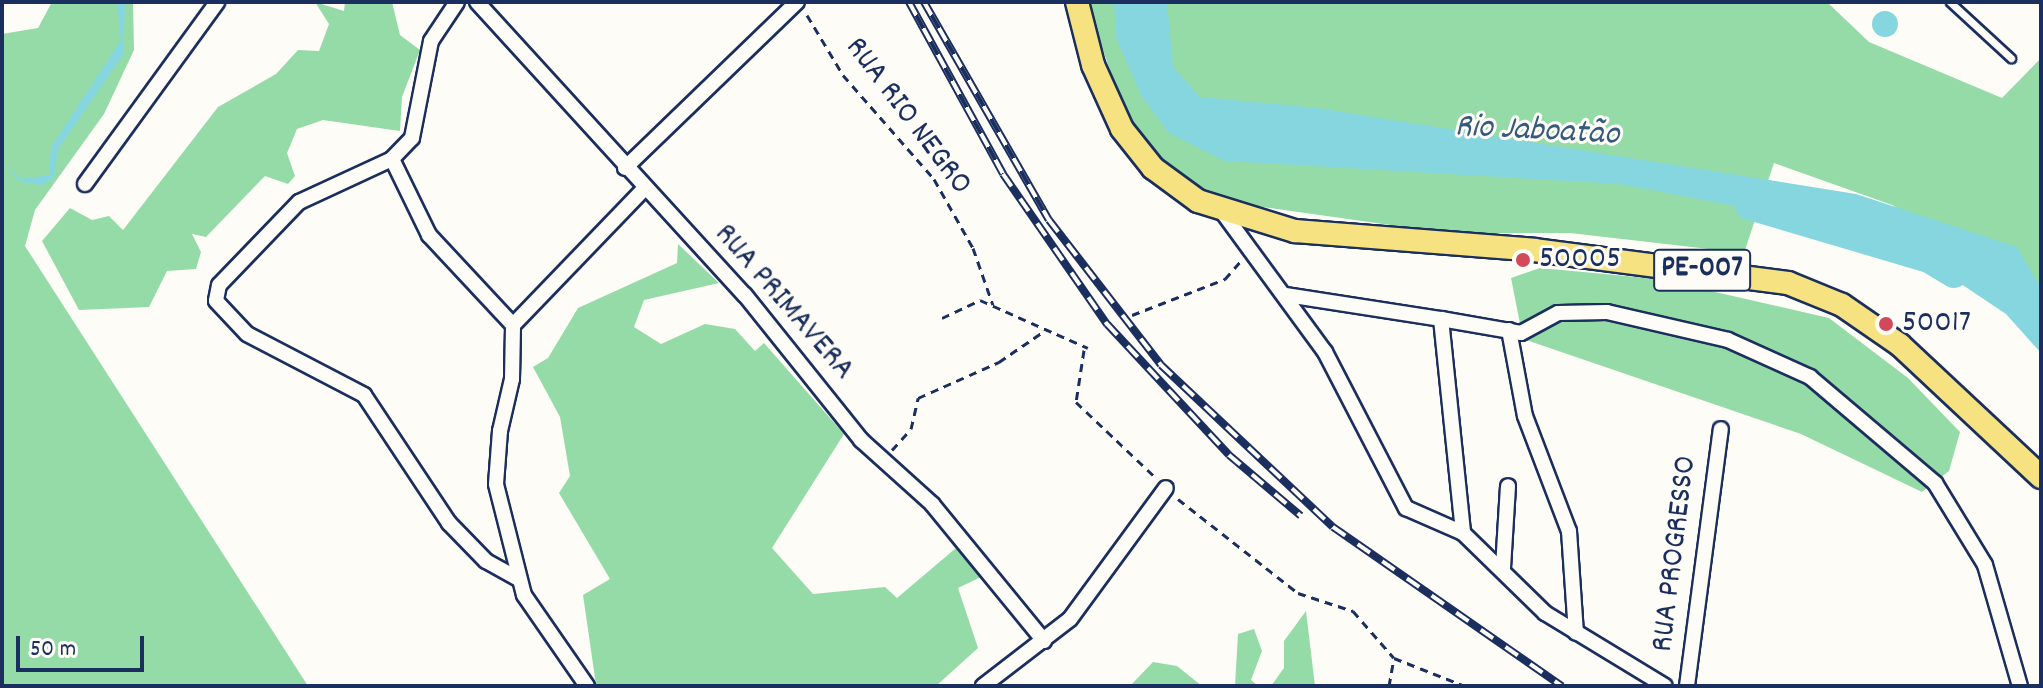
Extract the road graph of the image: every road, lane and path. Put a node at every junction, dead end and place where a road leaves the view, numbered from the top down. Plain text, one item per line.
1 (217, 2) edge
2 (457, 2) edge
3 (477, 2) edge
4 (798, 2) edge
5 (1077, 2) edge
6 (1950, 2) edge
7 (2011, 58) dead end
8 (392, 159) junction
9 (625, 168) junction
10 (85, 184) dead end
11 (644, 189) junction
12 (1221, 210) junction
13 (1236, 269) dead end
14 (1286, 295) junction
15 (993, 305) junction
16 (1132, 315) dead end
17 (942, 318) dead end
18 (1441, 319) junction
19 (513, 325) junction
20 (1047, 329) junction
21 (1509, 330) junction
22 (1721, 429) dead end
23 (882, 459) junction
24 (2041, 477) edge
25 (1508, 486) dead end
26 (1166, 488) junction
27 (1463, 533) junction
28 (1503, 568) junction
29 (519, 579) junction
30 (1576, 633) junction
31 (1044, 641) junction
32 (1394, 658) junction
33 (587, 686) edge
34 (983, 686) edge
35 (1389, 686) edge
36 (1465, 686) edge
37 (1665, 686) edge
38 (1687, 686) edge
39 (2020, 686) edge

1 - 10 street
2 - 8 street
3 - 9 street, RUA PRIMAVERA
4 - 9 street
4 - 15 path, RUA RIO NEGRO
5 - 12 main road, PE-007
6 - 7 lane
8 - 19 street
8 - 29 street
9 - 11 street, RUA PRIMAVERA
11 - 19 street
11 - 23 street, RUA PRIMAVERA
12 - 14 street
12 - 24 main road, PE-007
13 - 16 path
14 - 18 street
14 - 27 street
15 - 17 path
15 - 20 path
18 - 21 street
18 - 27 street
19 - 29 street
20 - 23 path
20 - 26 path
21 - 30 street
21 - 39 street
22 - 38 street, RUA PROGRESSO
23 - 31 street, RUA PRIMAVERA
25 - 28 street
26 - 31 street
26 - 32 path
27 - 28 street
28 - 30 street
29 - 33 street
30 - 37 street
31 - 34 street
32 - 35 path
32 - 36 path

